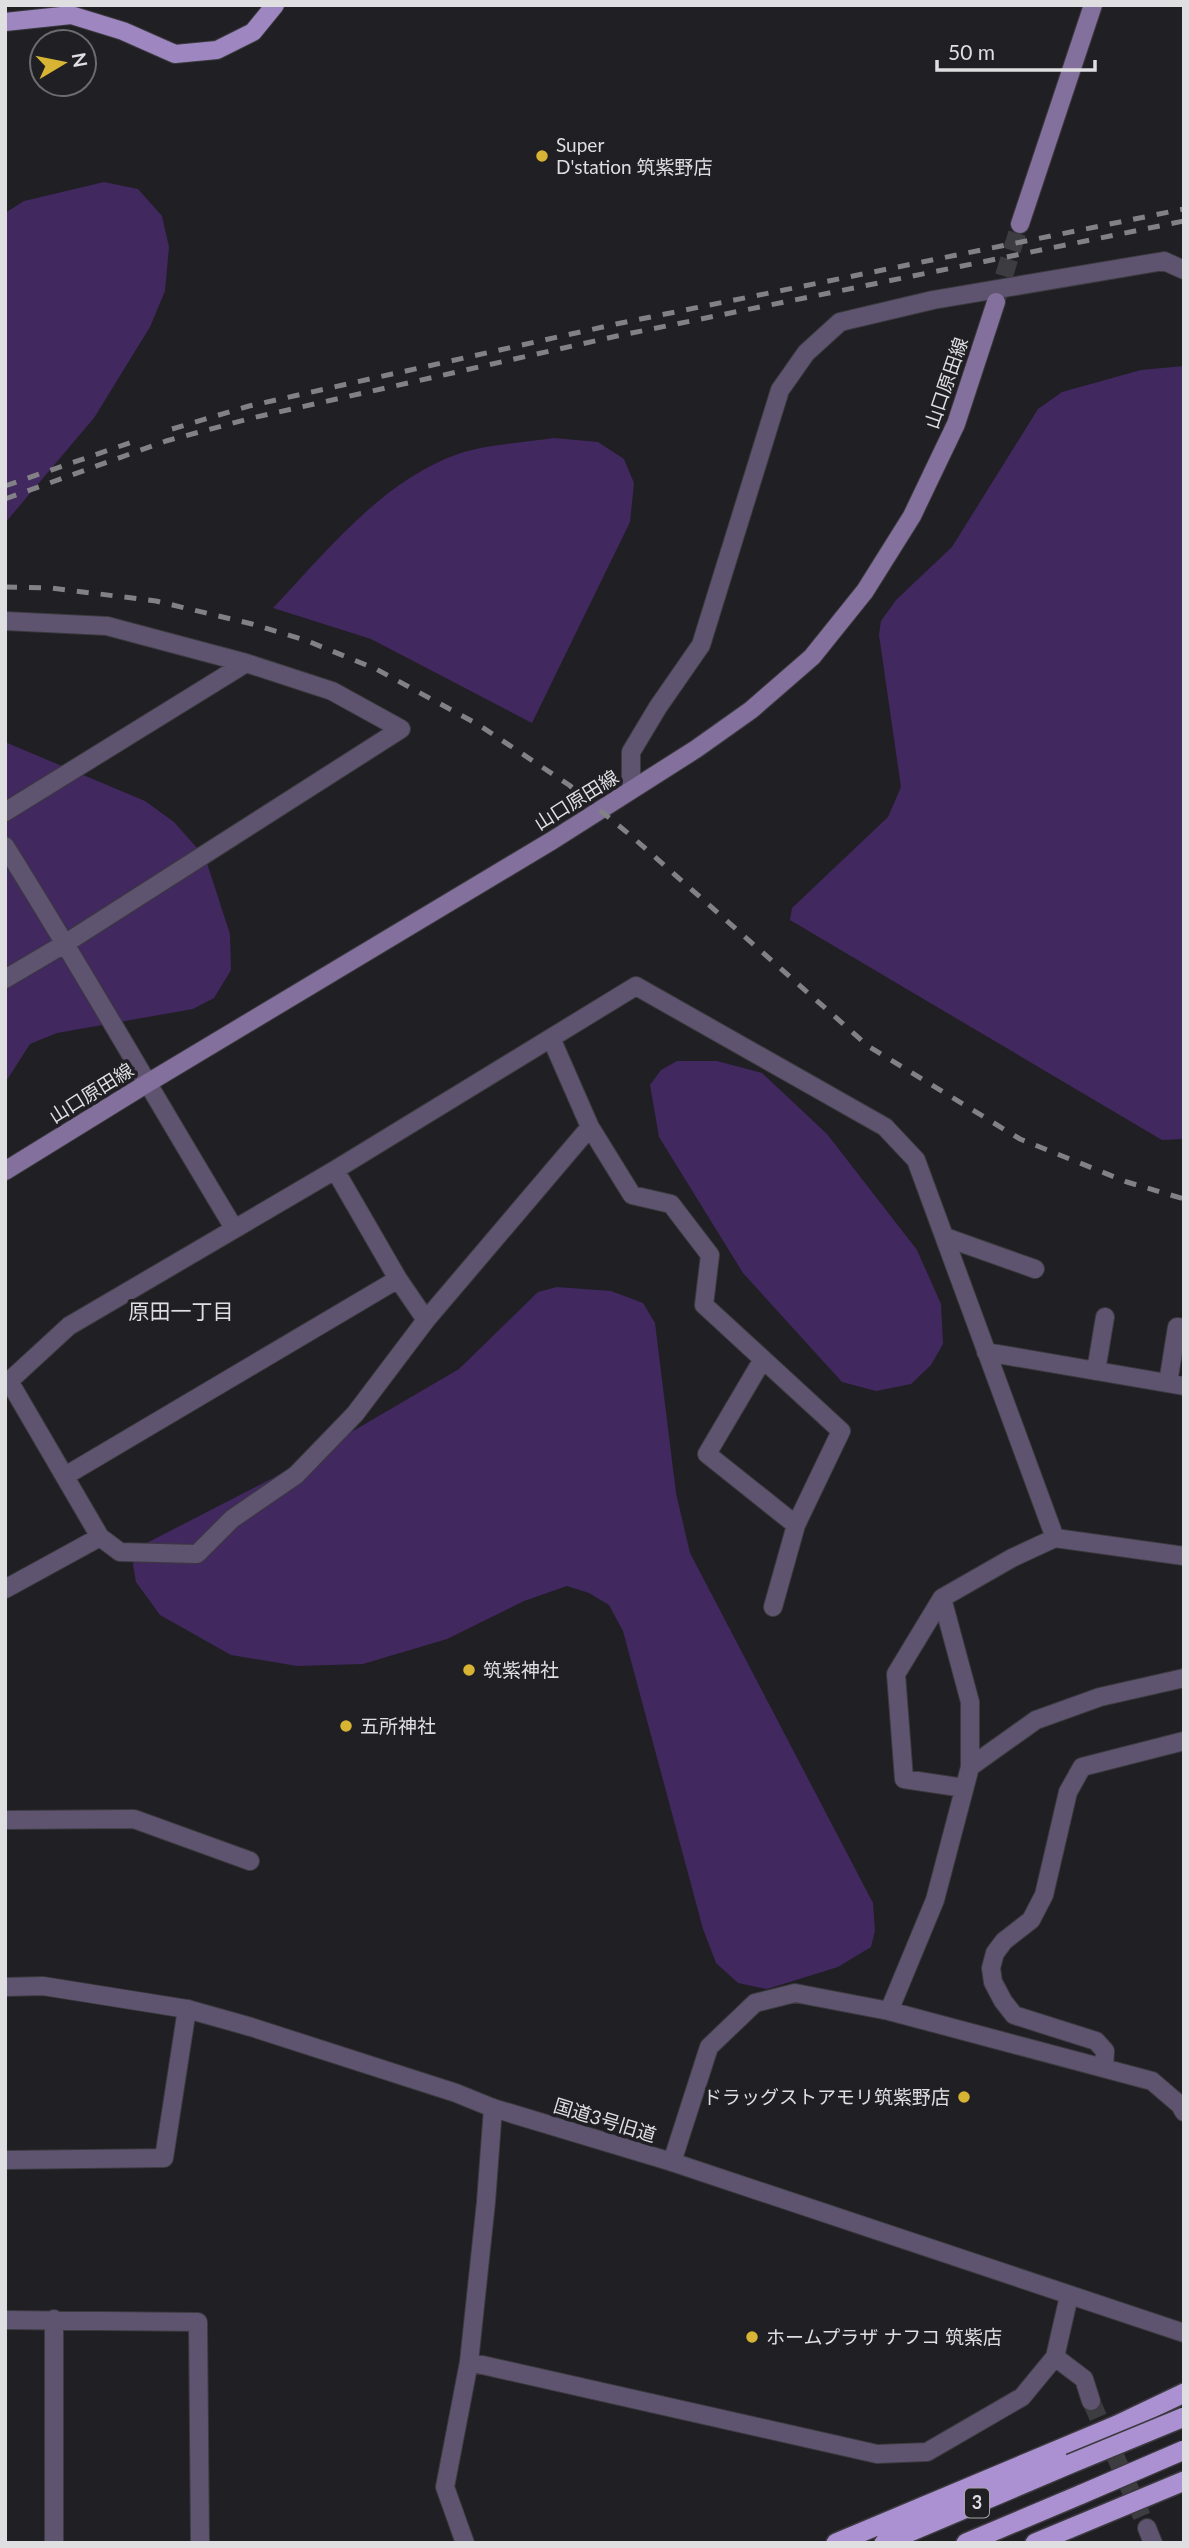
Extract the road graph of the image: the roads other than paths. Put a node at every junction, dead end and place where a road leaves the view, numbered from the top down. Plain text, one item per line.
1 (275, 5) edge
2 (1093, 5) edge
3 (5, 22) edge
4 (1020, 224) tunnel mouth
5 (1184, 270) edge
6 (996, 302) tunnel mouth
7 (5, 621) edge
8 (246, 663) junction
9 (631, 790) junction
10 (5, 812) edge
11 (5, 846) edge
12 (66, 943) junction
13 (5, 979) edge
14 (551, 1038) junction
15 (146, 1083) junction
16 (590, 1127) junction
17 (335, 1170) junction
18 (5, 1171) edge
19 (234, 1228) junction
20 (945, 1237) junction
21 (1035, 1269) dead end
22 (398, 1279) junction
23 (1105, 1317) dead end
24 (426, 1320) junction
25 (1184, 1328) edge
26 (986, 1352) junction
27 (763, 1359) junction
28 (1096, 1371) junction
29 (7, 1383) edge
30 (1176, 1385) edge
31 (65, 1476) junction
32 (796, 1525) junction
33 (100, 1537) junction
34 (1055, 1538) junction
35 (1184, 1556) edge
36 (5, 1589) edge
37 (942, 1598) junction
38 (774, 1607) dead end
39 (1184, 1678) edge
40 (1184, 1741) edge
41 (970, 1767) junction
42 (964, 1788) junction
43 (5, 1820) edge
44 (250, 1861) dead end
45 (5, 1987) edge
46 (187, 2009) junction
47 (889, 2011) junction
48 (1104, 2068) junction
49 (493, 2108) junction
50 (1184, 2112) edge
51 (5, 2160) edge
52 (672, 2162) junction
53 (1069, 2296) junction
54 (54, 2319) junction
55 (5, 2320) edge
56 (1184, 2333) edge
57 (1055, 2357) junction
58 (469, 2362) junction
59 (1184, 2393) edge
60 (1091, 2401) tunnel mouth
61 (1184, 2417) edge
62 (1184, 2450) edge
63 (1184, 2481) edge
64 (54, 2543) edge
65 (200, 2543) edge
66 (465, 2543) edge
67 (836, 2543) edge
68 (884, 2543) edge
69 (966, 2543) edge
70 (1035, 2543) edge

1 - 3 main road
2 - 4 main road
5 - 9 street
6 - 9 main road, 山口原田線
7 - 8 street
8 - 10 street
8 - 12 street
9 - 15 main road, 山口原田線
11 - 12 street
12 - 13 street
12 - 15 street
14 - 16 street
14 - 17 street
14 - 20 street
15 - 18 main road, 山口原田線
15 - 19 street
16 - 24 street
16 - 27 street
17 - 19 street
17 - 22 street
19 - 29 street
20 - 21 street
20 - 26 street
22 - 24 street
22 - 31 street
23 - 28 street
24 - 33 street
25 - 30 street
26 - 28 street
26 - 34 street
27 - 32 street
27 - 32 street
28 - 30 street
29 - 31 street
31 - 33 street
32 - 38 street
33 - 36 street
34 - 35 street
34 - 37 street
37 - 41 street
37 - 42 street
39 - 41 street
40 - 48 street
41 - 42 street
42 - 47 street
43 - 44 street
45 - 46 street, 国道3号旧道
46 - 49 street, 国道3号旧道
46 - 51 street
47 - 48 street
47 - 52 street
48 - 50 street
49 - 52 street, 国道3号旧道
49 - 58 street
52 - 53 street, 国道3号旧道
53 - 56 street, 国道3号旧道
53 - 57 street
54 - 55 street
54 - 64 street
54 - 65 street
57 - 58 street
57 - 60 street
58 - 66 street
59 - 67 highway
61 - 68 highway, 3, bridge
62 - 69 highway, 3, bridge
63 - 70 highway

